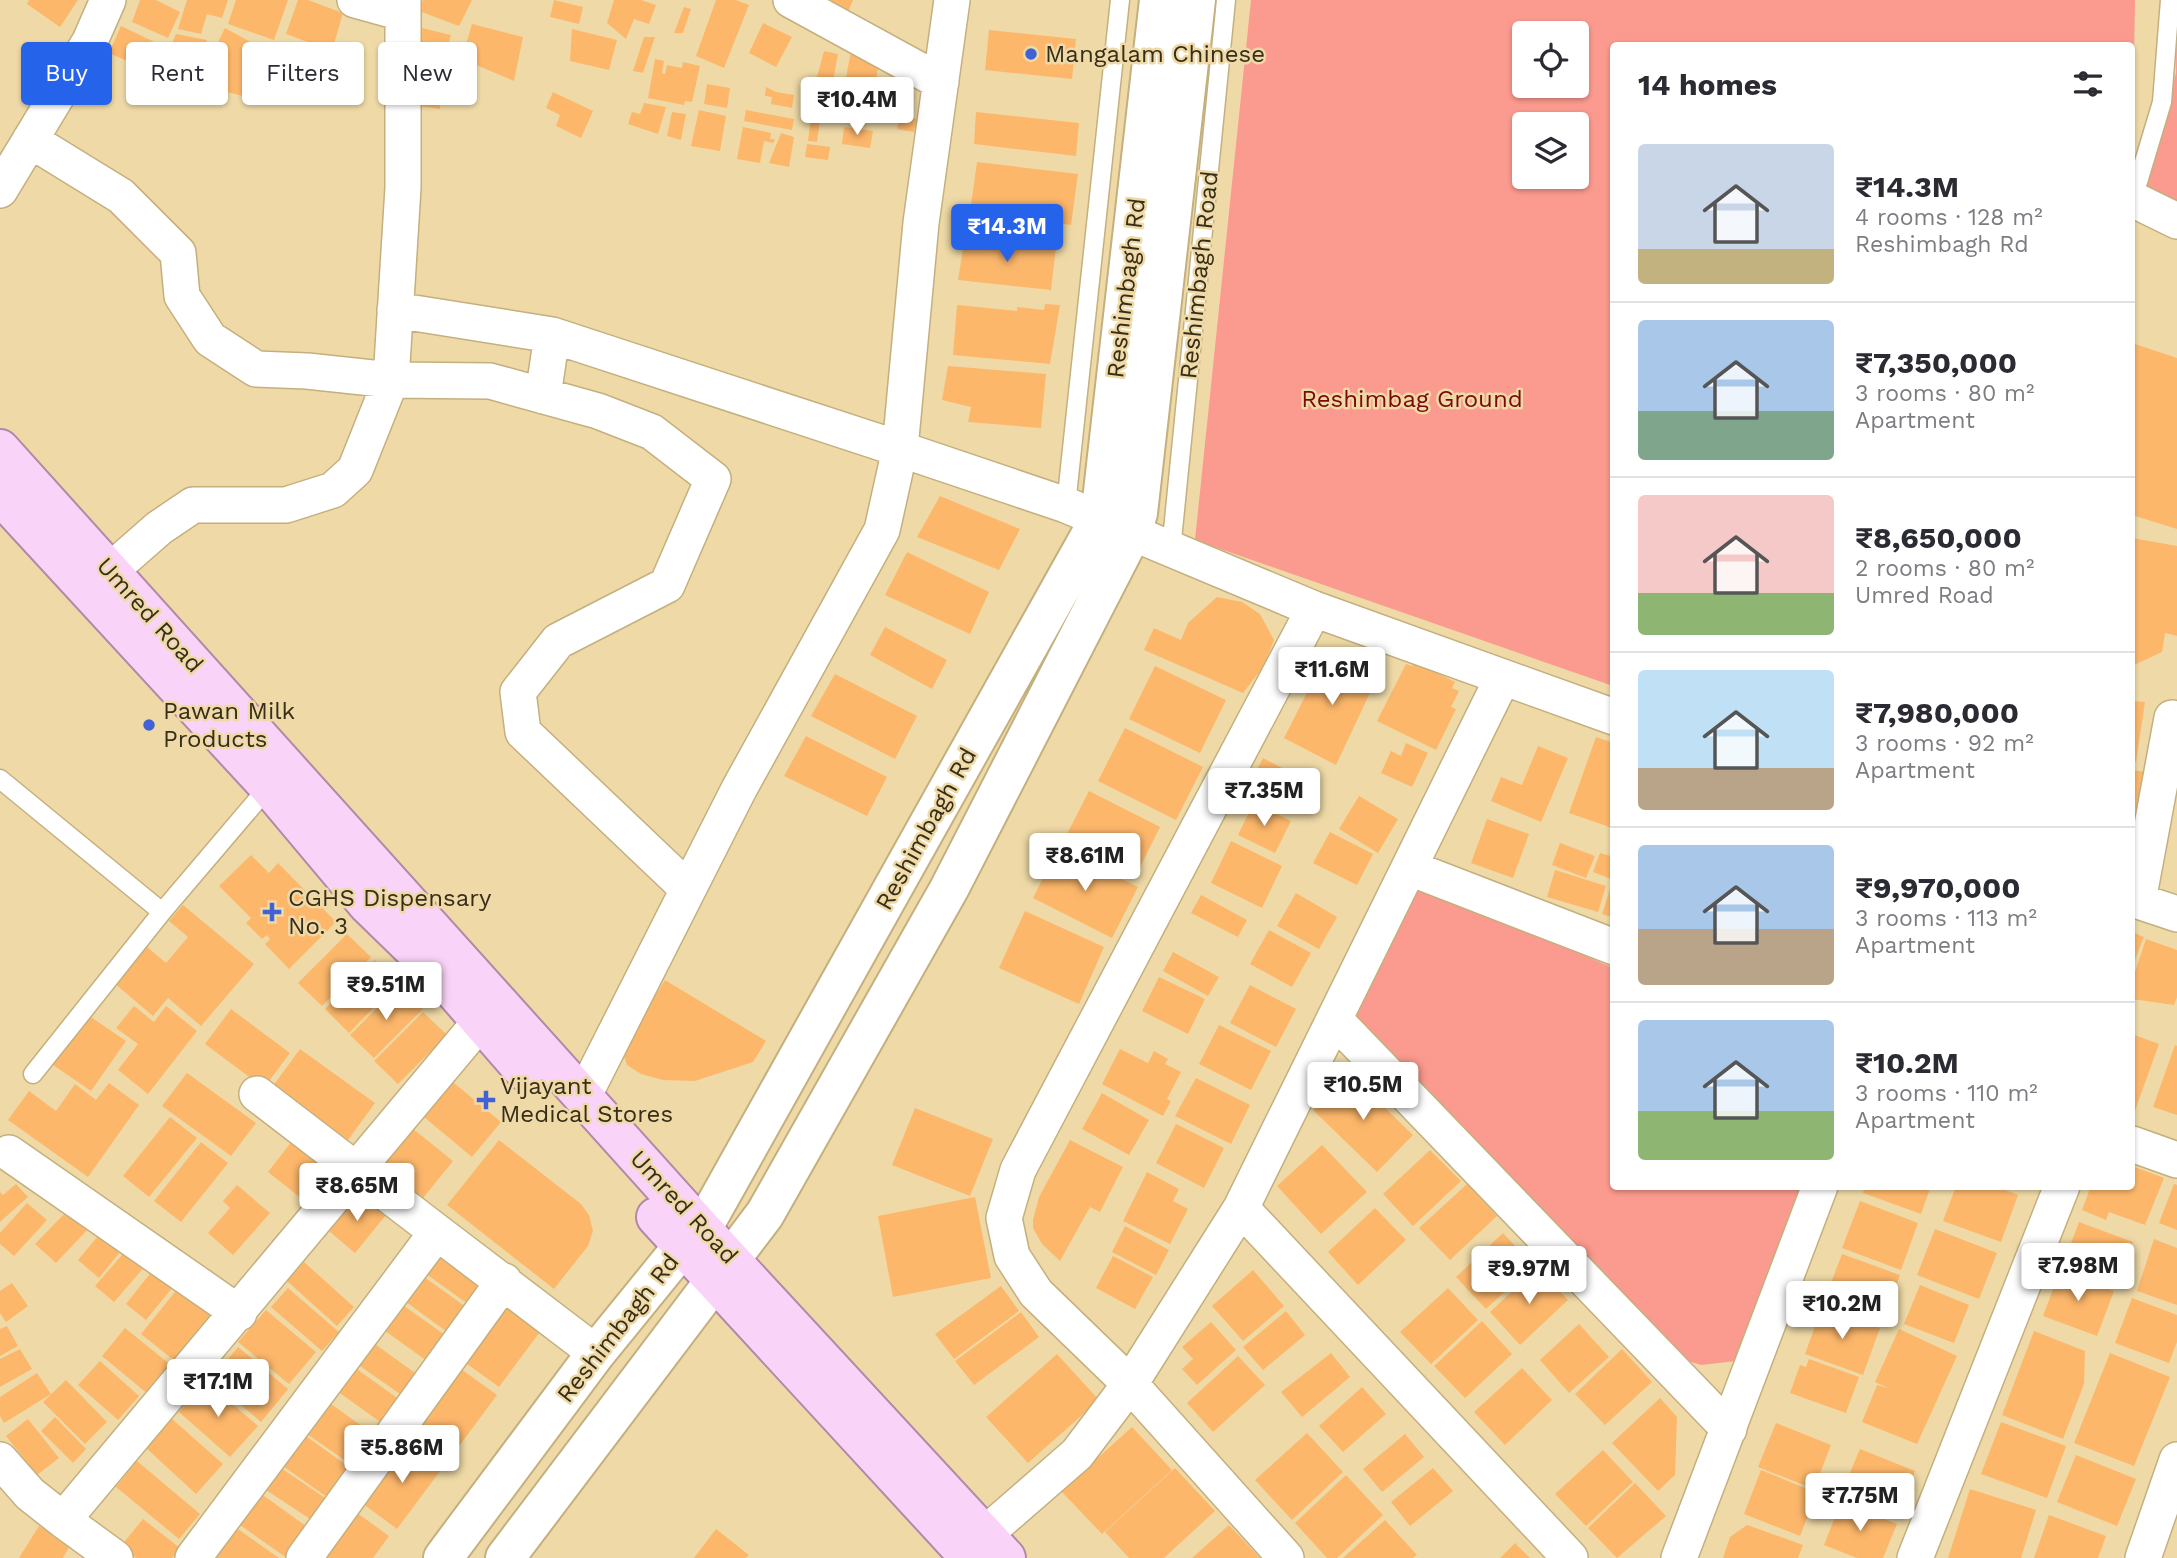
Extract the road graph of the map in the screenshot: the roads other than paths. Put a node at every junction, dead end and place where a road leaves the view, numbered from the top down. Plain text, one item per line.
1 (108, 0) edge
2 (355, 0) edge
3 (791, 0) edge
4 (952, 0) edge
5 (1120, 0) edge
6 (1159, 0) edge
7 (1196, 0) edge
8 (1226, 0) edge
9 (2170, 0) edge
10 (402, 6) edge
11 (941, 82) junction
12 (30, 140) junction
13 (0, 190) edge
14 (2135, 191) edge
15 (2135, 202) edge
16 (2177, 221) edge
17 (395, 310) junction
18 (552, 334) junction
19 (391, 380) junction
20 (543, 396) junction
21 (0, 449) edge
22 (900, 449) junction
23 (0, 495) edge
24 (1099, 519) junction
25 (1171, 550) junction
26 (110, 571) junction
27 (1314, 609) junction
28 (1502, 679) junction
29 (1610, 717) edge
30 (2172, 718) dead end
31 (279, 778) junction
32 (0, 779) edge
33 (1410, 868) junction
34 (688, 889) junction
35 (2135, 900) edge
36 (162, 912) junction
37 (2177, 914) edge
38 (1610, 945) edge
39 (1336, 1020) junction
40 (480, 1022) junction
41 (33, 1074) dead end
42 (257, 1094) dead end
43 (576, 1107) junction
44 (2135, 1145) edge
45 (9, 1153) dead end
46 (2177, 1160) edge
47 (357, 1170) junction
48 (1819, 1190) edge
49 (2060, 1190) edge
50 (1241, 1208) junction
51 (437, 1232) junction
52 (692, 1238) junction
53 (724, 1272) junction
54 (504, 1281) junction
55 (239, 1312) junction
56 (596, 1353) junction
57 (1130, 1384) junction
58 (1729, 1429) junction
59 (0, 1460) edge
60 (2177, 1460) edge
61 (63, 1520) junction
62 (987, 1550) edge
63 (115, 1558) edge
64 (193, 1558) edge
65 (304, 1558) edge
66 (443, 1558) edge
67 (505, 1558) edge
68 (1286, 1558) edge
69 (1570, 1558) edge
70 (1679, 1558) edge
71 (1915, 1558) edge
72 (2143, 1558) edge

1 - 12 street
2 - 10 street
3 - 11 street
4 - 11 street
5 - 24 lane
6 - 24 main road, Reshimbagh Rd
7 - 24 main road
8 - 25 lane, Reshimbagh Road
9 - 14 lane
10 - 17 street
11 - 22 street
12 - 13 street
12 - 19 street
15 - 16 street
17 - 18 street
17 - 19 street
18 - 20 street
18 - 22 street
19 - 20 street
19 - 26 street
20 - 34 street
21 - 26 main road, Umred Road
22 - 24 street
22 - 34 street
23 - 31 main road
24 - 25 street
24 - 52 main road, Reshimbagh Rd
24 - 53 main road
25 - 27 street
26 - 31 main road, Umred Road
27 - 28 street
27 - 57 street
28 - 29 street
28 - 33 street
30 - 35 street
31 - 36 lane
31 - 40 main road
31 - 43 main road, Umred Road
32 - 36 lane
33 - 38 street
33 - 39 street
34 - 43 street
35 - 37 street
36 - 41 lane
39 - 50 street
39 - 58 street
40 - 43 main road
40 - 47 street
42 - 47 street
43 - 52 main road
44 - 46 street
45 - 55 street
47 - 51 street
47 - 55 street
48 - 58 street
49 - 71 street
50 - 57 street
50 - 69 street
51 - 54 street
51 - 64 street
52 - 53 main road
52 - 56 main road, Reshimbagh Rd
53 - 62 main road
53 - 67 main road
54 - 56 street
54 - 65 street
55 - 61 street
56 - 66 main road, Reshimbagh Rd
57 - 62 street
57 - 68 street
58 - 70 street
59 - 61 street
60 - 72 street
61 - 63 street

